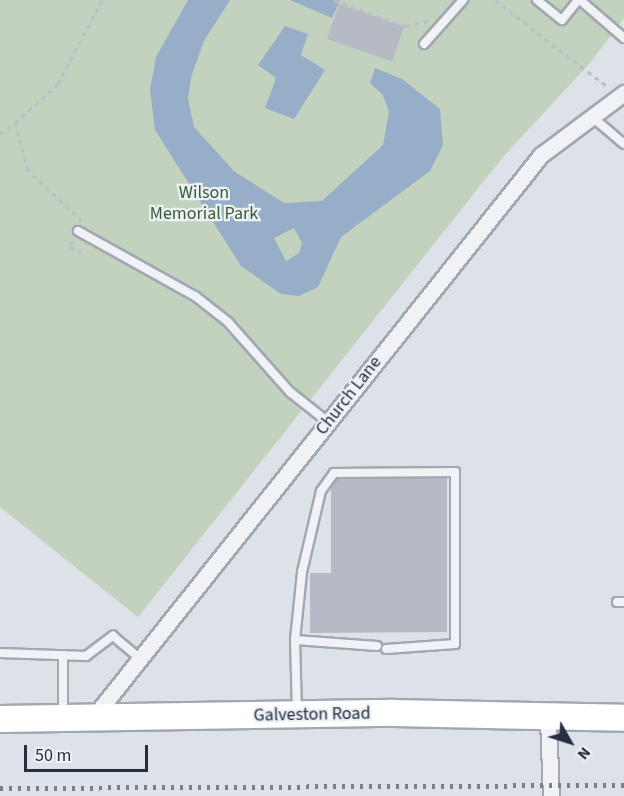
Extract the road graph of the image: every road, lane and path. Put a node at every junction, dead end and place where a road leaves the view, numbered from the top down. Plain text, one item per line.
1 (102, 0) edge
2 (334, 0) edge
3 (463, 0) edge
4 (495, 0) edge
5 (537, 0) edge
6 (579, 0) edge
7 (445, 20) junction
8 (624, 38) edge
9 (424, 45) dead end
10 (622, 95) edge
11 (590, 115) junction
12 (15, 123) junction
13 (0, 134) edge
14 (624, 144) edge
15 (78, 231) junction
16 (81, 252) dead end
17 (328, 422) junction
18 (295, 640) junction
19 (377, 646) dead end
20 (386, 649) dead end
21 (0, 653) edge
22 (63, 655) junction
23 (140, 659) junction
24 (297, 715) junction
25 (624, 718) edge
26 (0, 719) edge
27 (63, 719) junction
28 (92, 719) junction
29 (548, 719) junction
30 (551, 796) edge

1 - 12 path
2 - 7 path
3 - 7 lane
4 - 10 path
5 - 6 lane
6 - 8 lane
7 - 9 lane
10 - 11 street, Church Lane
11 - 14 lane
11 - 17 street, Church Lane
12 - 13 path
12 - 15 path
15 - 16 path
15 - 17 lane
17 - 23 street, Church Lane
18 - 19 lane
18 - 20 lane
18 - 24 lane
21 - 22 lane
22 - 23 lane
22 - 27 lane
23 - 28 street, Church Lane
24 - 28 main road, Galveston Road
24 - 29 main road, Galveston Road
25 - 29 main road, Galveston Road
26 - 27 main road, Galveston Road
27 - 28 main road, Galveston Road
29 - 30 street

